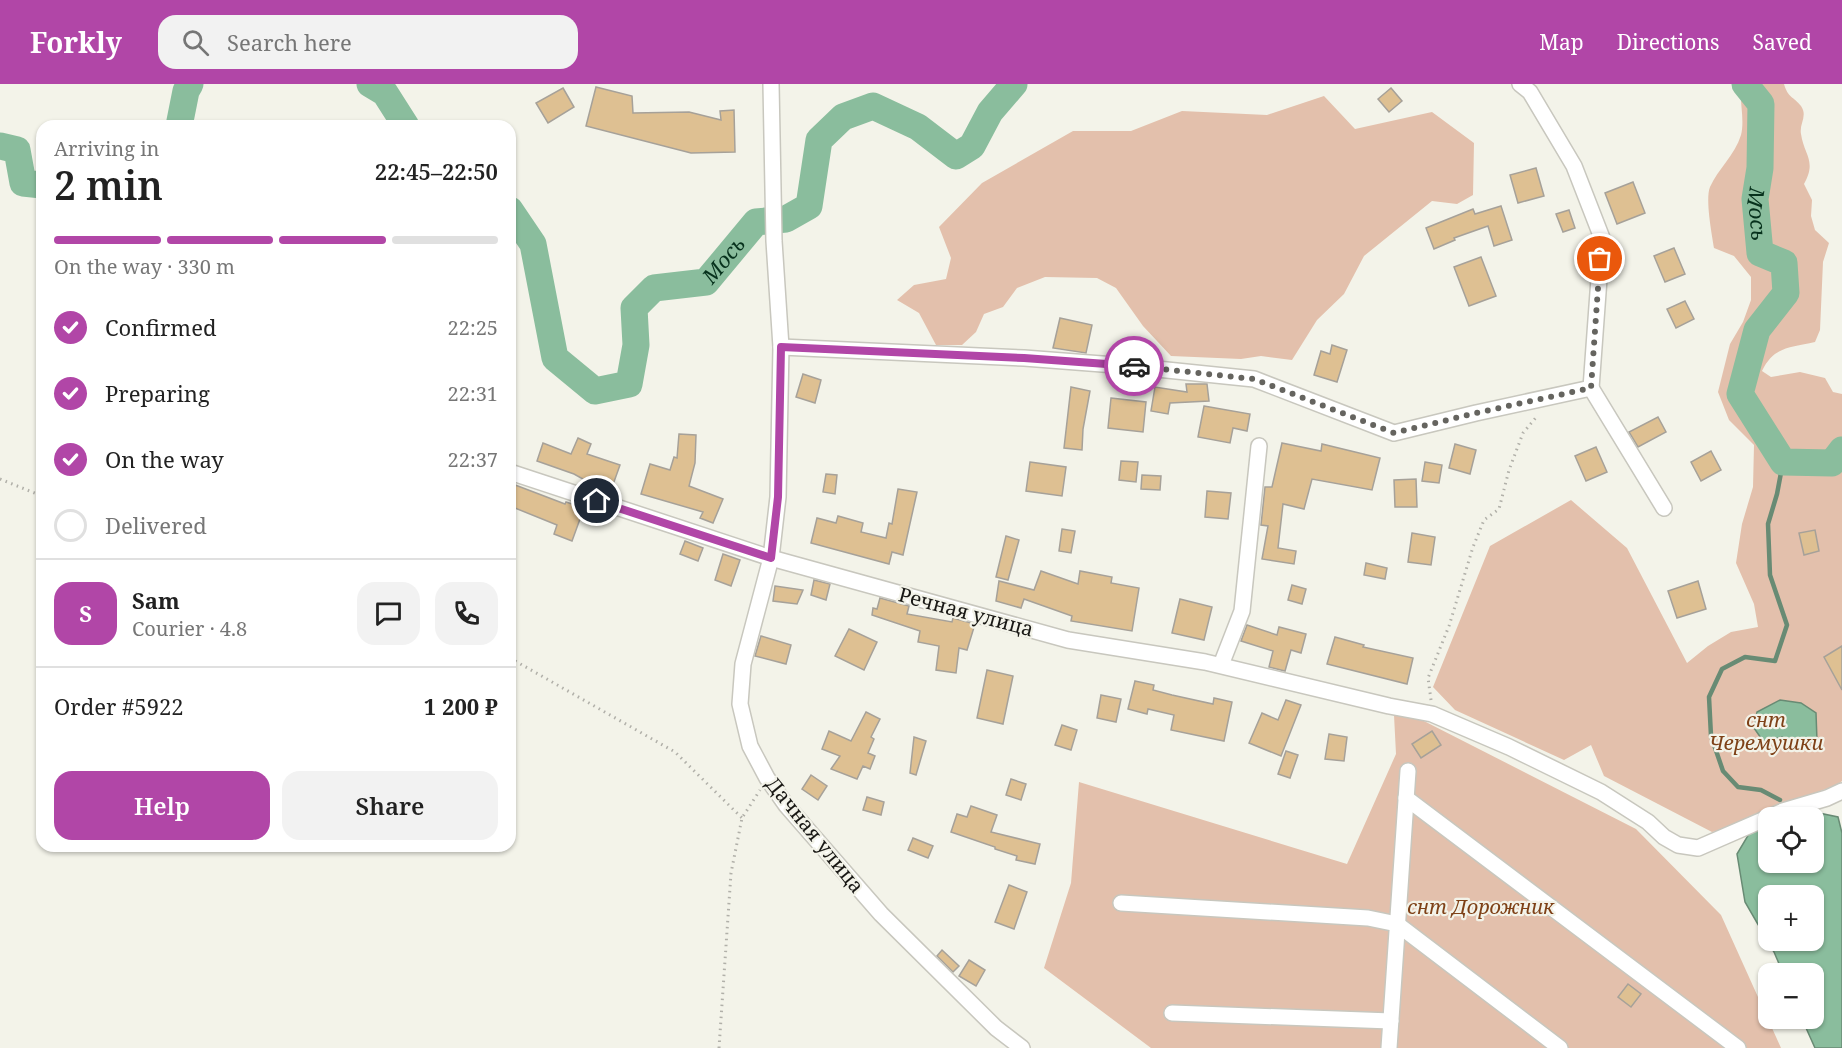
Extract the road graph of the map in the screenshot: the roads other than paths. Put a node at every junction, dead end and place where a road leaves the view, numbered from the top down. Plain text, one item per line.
1 (771, 84) edge
2 (1520, 84) edge
3 (781, 347) junction
4 (1591, 388) junction
5 (1259, 446) dead end
6 (516, 474) edge
7 (1664, 508) dead end
8 (771, 558) junction
9 (1221, 666) junction
10 (1408, 771) dead end
11 (1842, 790) edge
12 (1406, 798) junction
13 (1121, 903) dead end
14 (1397, 924) junction
15 (1172, 1012) dead end
16 (1391, 1021) junction
17 (1022, 1048) edge
18 (1389, 1048) edge
19 (1560, 1048) edge
20 (1738, 1048) edge

1 - 3 street, Дачная улица
2 - 4 street
3 - 4 street
3 - 8 street, Дачная улица
4 - 7 street
5 - 9 street
6 - 8 street, Речная улица
8 - 9 street, Речная улица
8 - 17 street, Дачная улица
9 - 11 street, Речная улица
10 - 12 street
12 - 14 street
12 - 20 street
13 - 14 street
14 - 16 street
14 - 19 street
15 - 16 street
16 - 18 street

